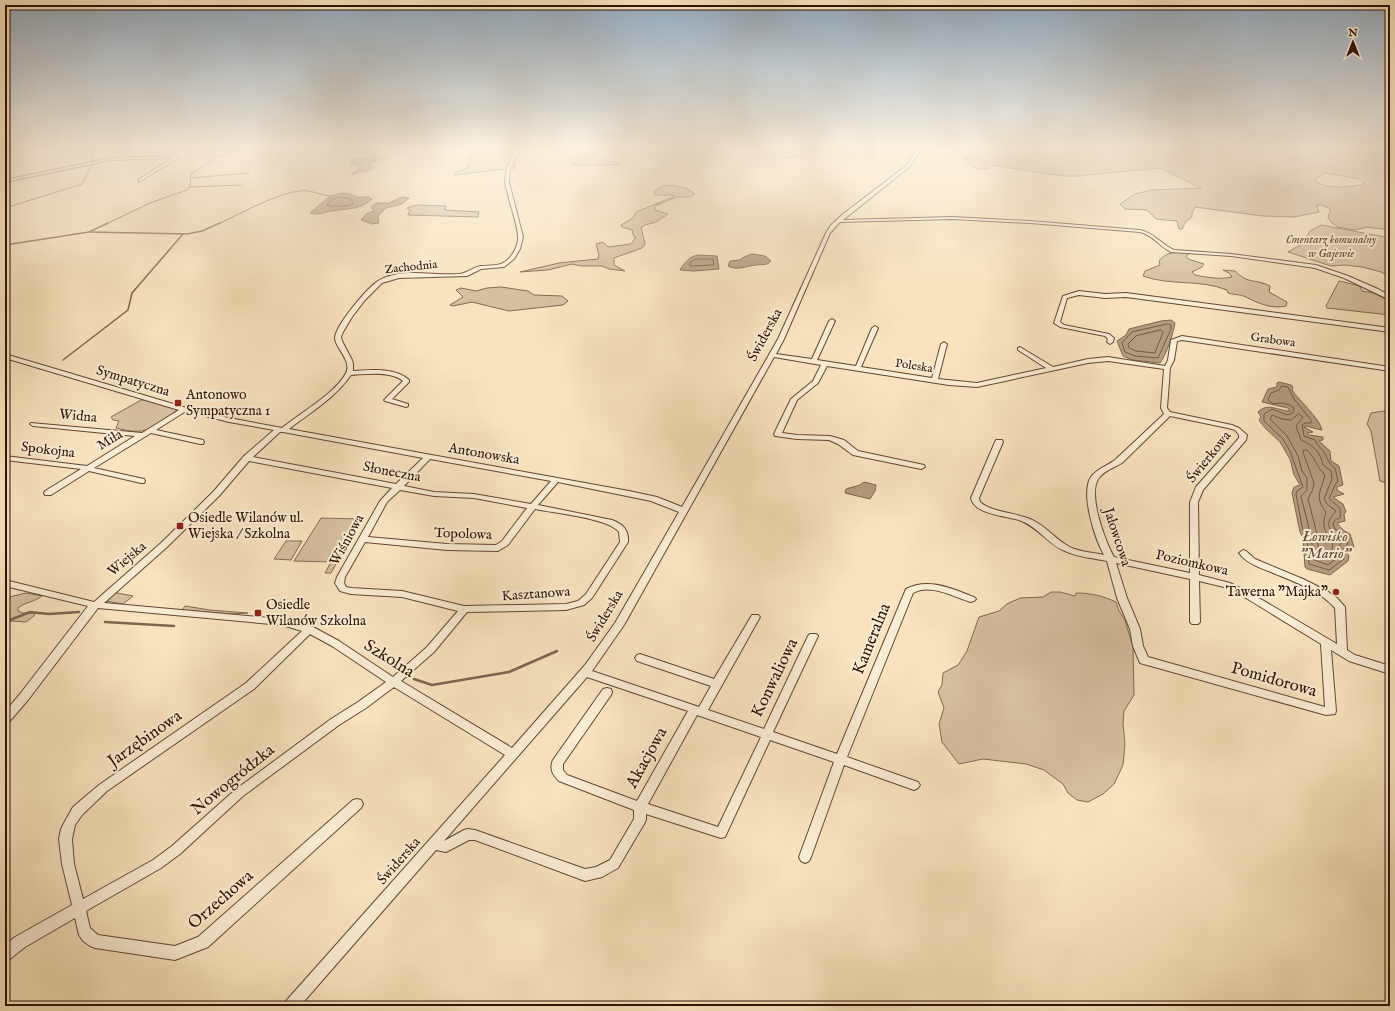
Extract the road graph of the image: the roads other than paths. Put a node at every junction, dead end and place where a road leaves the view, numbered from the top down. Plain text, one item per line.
1 (510, 196) edge
2 (869, 196) edge
3 (839, 221) junction
4 (1372, 288) junction
5 (1364, 291) dead end
6 (1390, 298) edge
7 (832, 321) dead end
8 (875, 328) dead end
9 (1390, 330) edge
10 (1110, 342) dead end
11 (944, 344) dead end
12 (1020, 349) dead end
13 (772, 355) junction
14 (5, 356) edge
15 (814, 361) junction
16 (825, 363) junction
17 (858, 368) junction
18 (1167, 368) junction
19 (1052, 369) junction
20 (1390, 369) edge
21 (350, 373) junction
22 (935, 380) junction
23 (406, 405) dead end
24 (186, 409) junction
25 (1168, 414) junction
26 (33, 424) dead end
27 (280, 430) junction
28 (147, 433) junction
29 (200, 442) dead end
30 (999, 442) dead end
31 (428, 457) junction
32 (5, 458) edge
33 (247, 458) junction
34 (921, 467) dead end
35 (88, 469) junction
36 (556, 480) junction
37 (141, 481) dead end
38 (397, 487) junction
39 (48, 493) dead end
40 (533, 506) junction
41 (684, 511) junction
42 (362, 539) junction
43 (1243, 553) dead end
44 (1111, 560) junction
45 (1194, 577) junction
46 (5, 583) edge
47 (971, 599) dead end
48 (95, 605) junction
49 (464, 608) junction
50 (478, 609) joint
51 (755, 617) dead end
52 (1195, 622) dead end
53 (310, 629) junction
54 (813, 636) dead end
55 (1326, 643) junction
56 (1342, 653) junction
57 (640, 658) dead end
58 (1144, 660) joint
59 (1390, 670) edge
60 (585, 672) junction
61 (393, 682) junction
62 (717, 684) junction
63 (608, 692) dead end
64 (697, 711) junction
65 (7, 714) edge
66 (766, 735) junction
67 (513, 754) junction
68 (840, 760) junction
69 (914, 785) dead end
70 (357, 804) dead end
71 (640, 807) junction
72 (434, 844) junction
73 (805, 857) dead end
74 (80, 908) junction
75 (5, 954) edge
76 (291, 1006) edge

1 - 21 street, Zachodnia
2 - 3 street, Świderska
3 - 4 street
3 - 13 street, Świderska
4 - 5 street
4 - 6 street
7 - 15 street
8 - 17 street
9 - 10 street
11 - 22 street
12 - 19 street
13 - 15 street, Poleska
13 - 41 street, Świderska
14 - 24 street, Sympatyczna
15 - 16 street, Poleska
16 - 17 street, Poleska
16 - 34 street
17 - 22 street, Poleska
18 - 19 street, Poleska
18 - 20 street, Grabowa
18 - 25 street
19 - 22 street, Poleska
21 - 23 street
21 - 27 street
24 - 27 street, Sympatyczna
24 - 28 street, Miła
25 - 44 street, Jałowcowa
25 - 45 street, Świerkowa
26 - 28 street, Widna
27 - 31 street, Antonowska
27 - 33 street, Wiejska
28 - 29 street, Widna
28 - 35 street, Miła
30 - 44 street, Poziomkowa
31 - 36 street, Antonowska
31 - 38 street, Wiśniowa
32 - 35 street, Spokojna
33 - 38 street, Słoneczna
33 - 48 street, Wiejska
35 - 37 street, Spokojna
35 - 39 street, Miła
36 - 40 street, Topolowa
36 - 41 street, Antonowska
38 - 40 street, Słoneczna
38 - 42 street, Wiśniowa
40 - 42 street, Topolowa
40 - 50 street, Kasztanowa
41 - 60 street, Świderska
42 - 49 street, Wiśniowa
43 - 56 street
44 - 45 street, Poziomkowa
44 - 58 street, Jałowcowa
45 - 52 street, Świerkowa
45 - 55 street, Poziomkowa
46 - 48 street, Szkolna
47 - 68 street, Kameralna
48 - 53 street, Szkolna
48 - 65 street, Wiejska
49 - 50 street, Wiśniowa
49 - 61 street, Nowogródzka
51 - 62 street, Akacjowa
53 - 61 street, Szkolna
53 - 74 street, Jarzębinowa
54 - 66 street, Konwaliowa
55 - 56 street, Poziomkowa
55 - 58 street, Pomidorowa
56 - 59 street, Poziomkowa
57 - 62 street
60 - 64 street
60 - 67 street, Świderska
61 - 67 street, Szkolna
61 - 74 street, Nowogródzka
62 - 64 street, Akacjowa
63 - 71 street, Akacjowa
64 - 66 street
64 - 71 street, Akacjowa
66 - 68 street
66 - 71 street, Konwaliowa
67 - 72 street, Świderska
68 - 69 street
68 - 73 street
70 - 74 street, Orzechowa
71 - 72 street
72 - 76 street, Świderska
74 - 75 street, Nowogródzka

